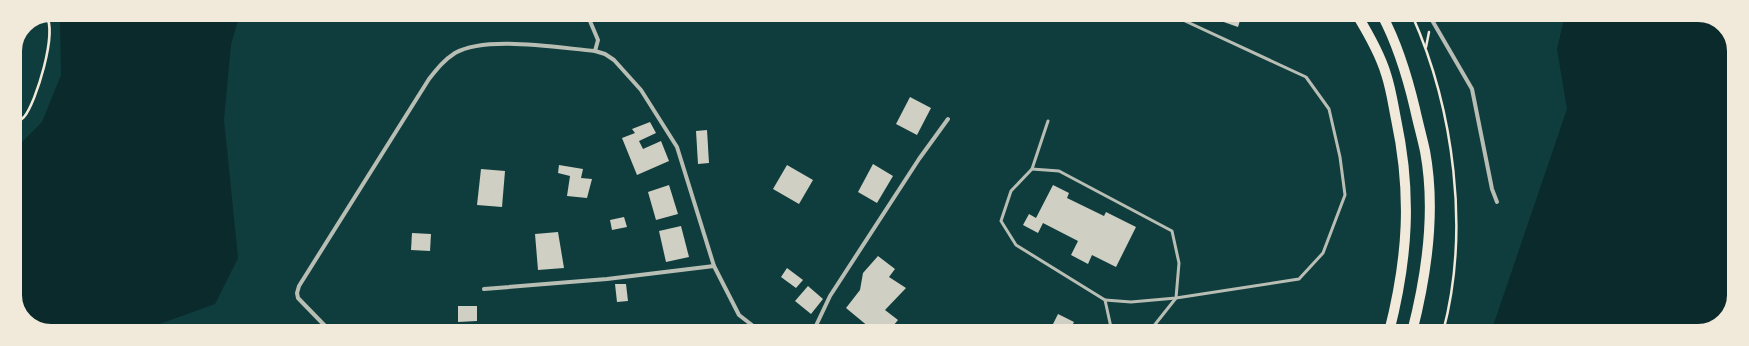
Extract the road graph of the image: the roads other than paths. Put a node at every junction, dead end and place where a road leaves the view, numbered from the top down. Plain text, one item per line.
1 (590, 21) edge
2 (1185, 21) edge
3 (1361, 21) edge
4 (1385, 21) edge
5 (1433, 21) edge
6 (595, 51) junction
7 (948, 119) dead end
8 (1048, 121) dead end
9 (1032, 169) junction
10 (1497, 202) dead end
11 (714, 266) junction
12 (484, 289) dead end
13 (1176, 298) junction
14 (1105, 300) junction
15 (324, 325) edge
16 (752, 325) edge
17 (816, 325) edge
18 (1110, 325) edge
19 (1154, 325) edge
20 (1391, 325) edge
21 (1414, 325) edge

1 - 6 street
2 - 13 lane
3 - 20 highway
4 - 21 highway
5 - 10 street
6 - 11 street
6 - 15 street
7 - 17 street
8 - 9 lane
9 - 13 lane
9 - 14 lane
11 - 12 street
11 - 16 street
13 - 14 lane
13 - 19 lane
14 - 18 lane

